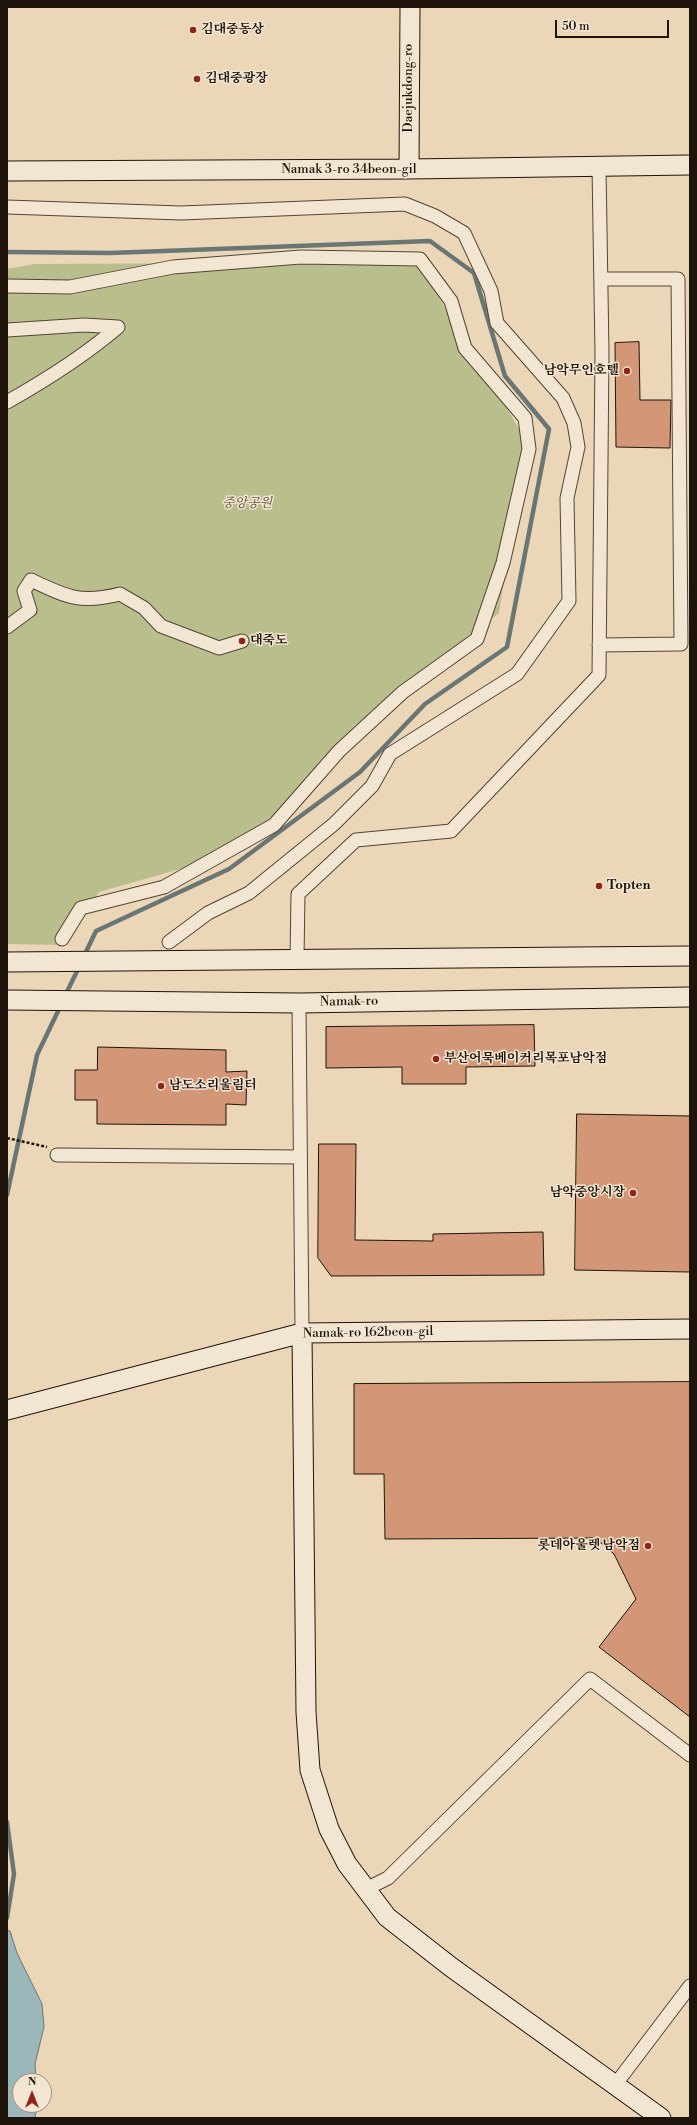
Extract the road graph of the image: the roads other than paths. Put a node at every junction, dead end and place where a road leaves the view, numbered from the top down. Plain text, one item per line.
1 (410, 7) edge
2 (690, 165) edge
3 (599, 167) junction
4 (7, 170) edge
5 (409, 170) junction
6 (7, 207) edge
7 (601, 279) junction
8 (7, 286) edge
9 (7, 330) edge
10 (7, 402) edge
11 (7, 627) edge
12 (242, 641) dead end
13 (599, 645) junction
14 (62, 939) dead end
15 (169, 942) dead end
16 (690, 956) edge
17 (296, 958) junction
18 (7, 962) edge
19 (690, 997) edge
20 (16, 1000) edge
21 (299, 1003) junction
22 (57, 1155) dead end
23 (300, 1156) junction
24 (690, 1329) edge
25 (302, 1333) junction
26 (7, 1410) edge
27 (690, 1755) edge
28 (366, 1889) junction
29 (690, 1986) edge
30 (615, 2085) junction
31 (661, 2118) edge

1 - 5 street, Daejukdong-ro
2 - 3 street, Namak 3-ro 34beon-gil
3 - 5 street, Namak 3-ro 34beon-gil
3 - 7 street
4 - 5 street, Namak 3-ro 34beon-gil
6 - 15 street
7 - 13 street
7 - 13 street
8 - 14 street
9 - 10 street
11 - 12 street
13 - 17 street
16 - 17 street
17 - 18 street
19 - 21 street, Namak-ro
20 - 21 street, Namak-ro
21 - 23 street
22 - 23 street
23 - 25 street
24 - 25 street, Namak-ro 162beon-gil
25 - 26 street, Namak-ro 162beon-gil
25 - 28 street
27 - 28 street
28 - 30 street
29 - 30 street
30 - 31 street

